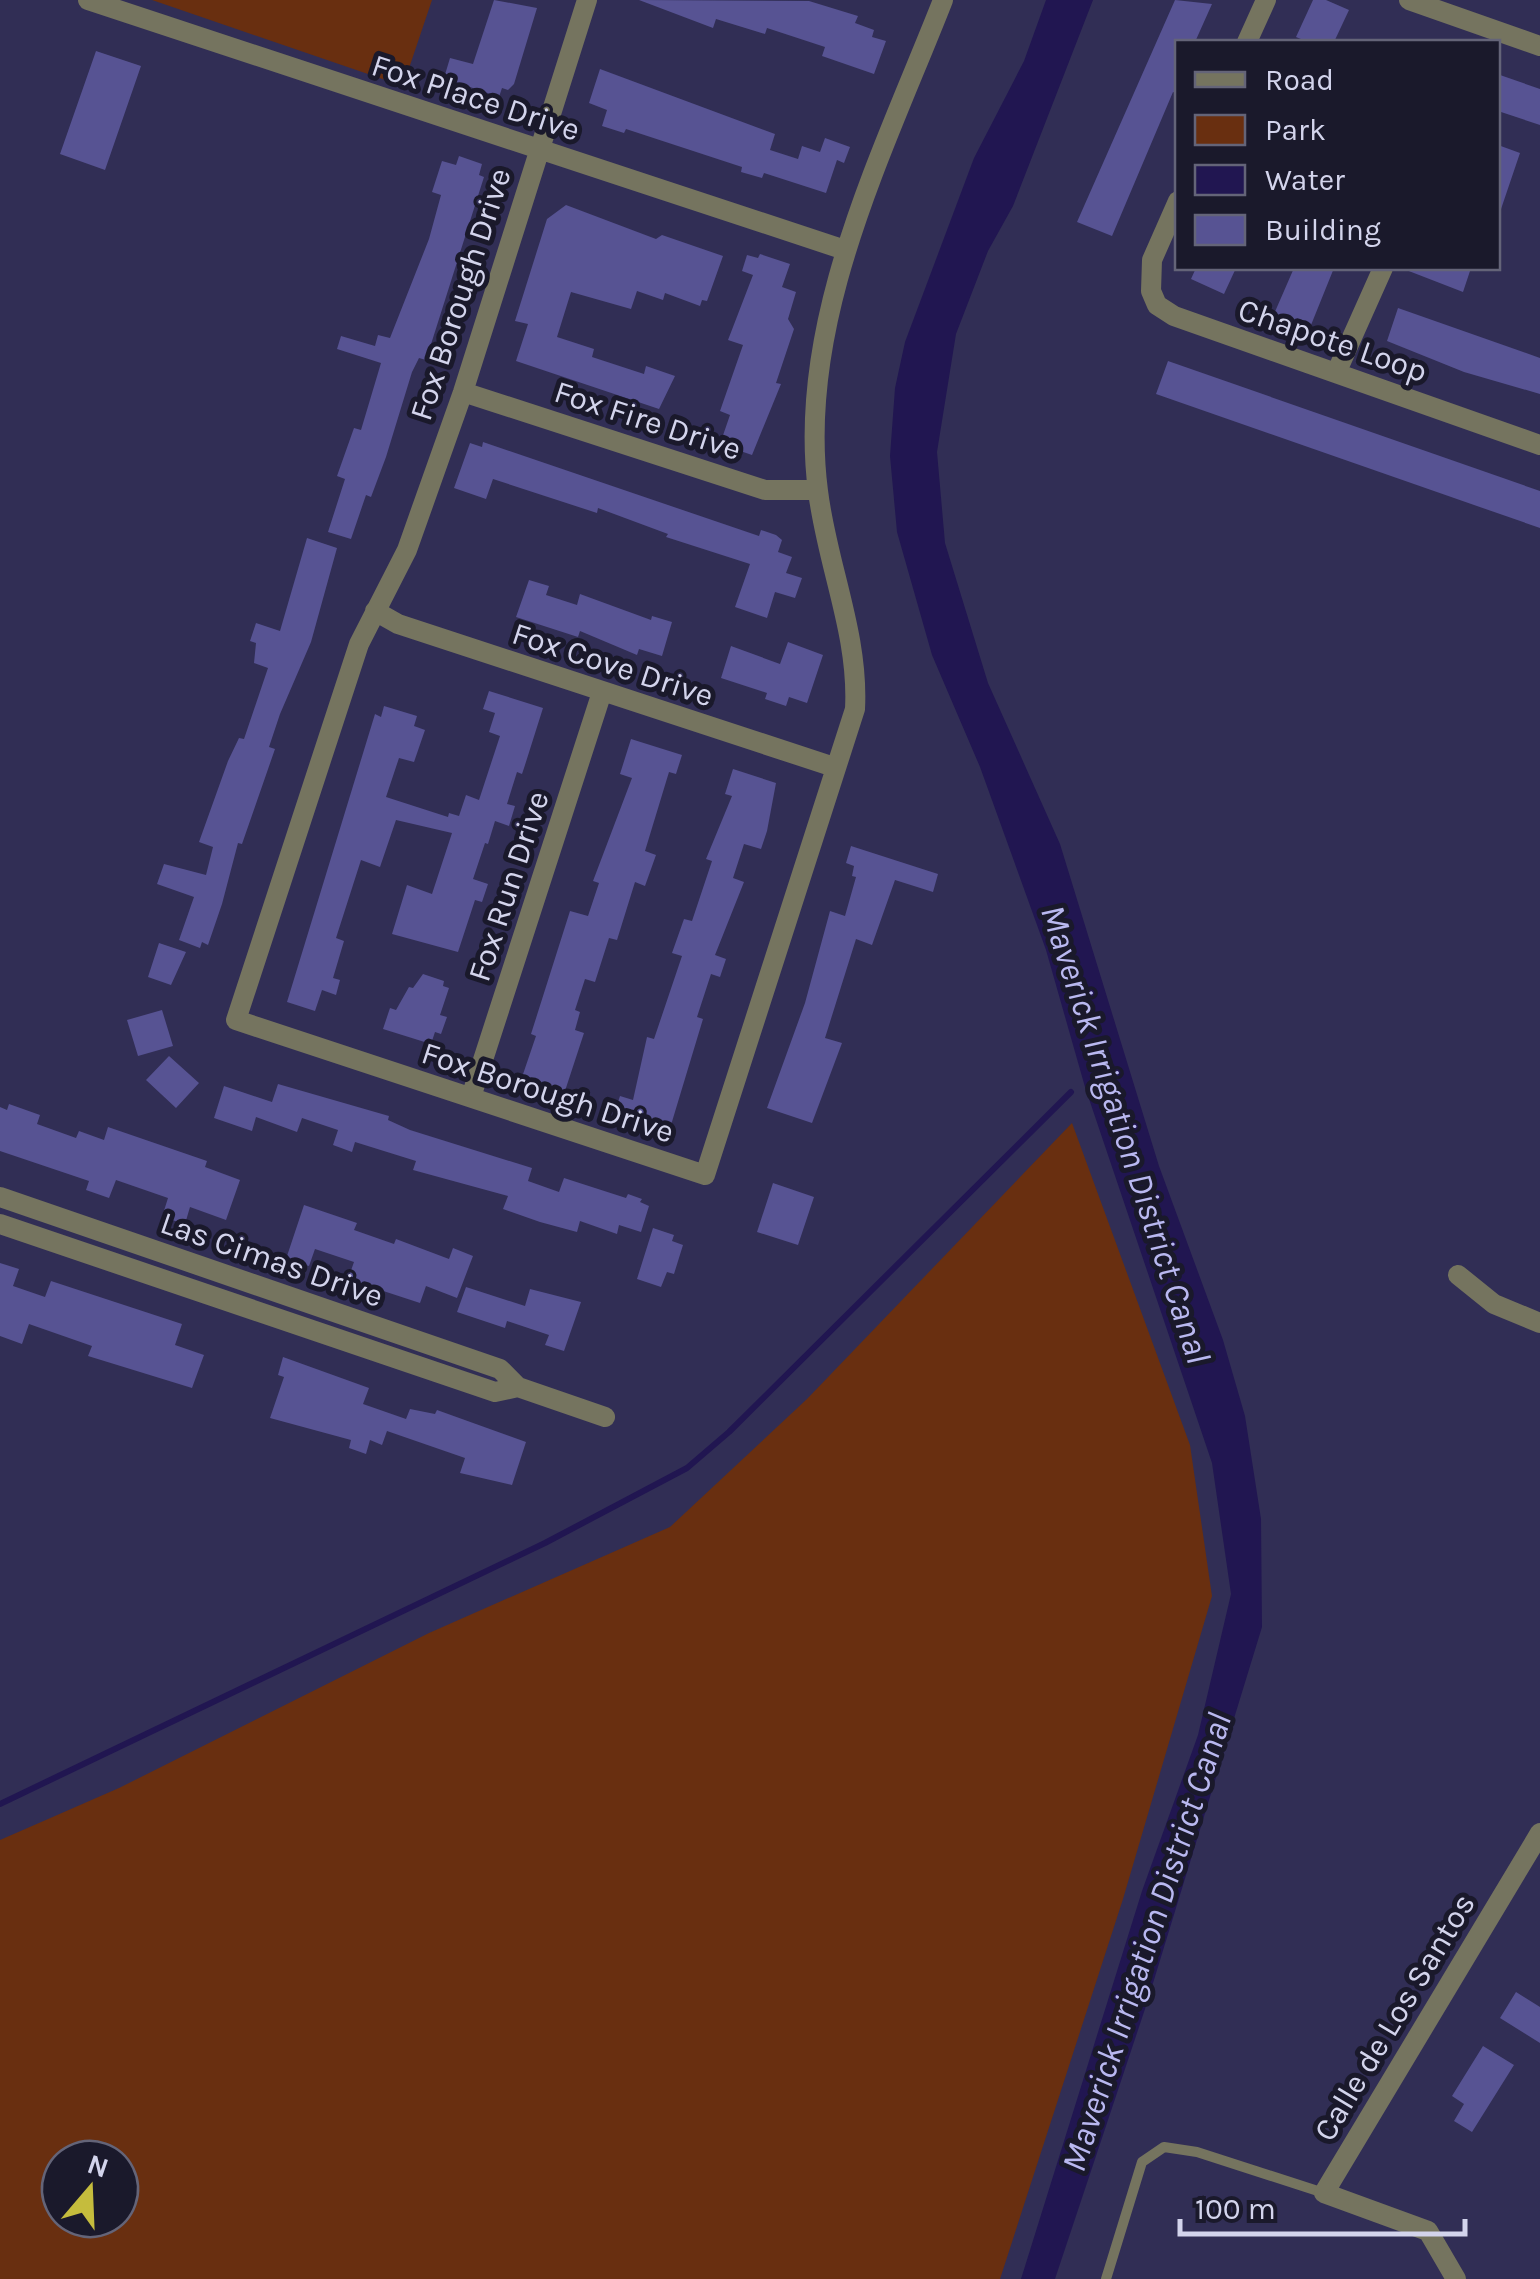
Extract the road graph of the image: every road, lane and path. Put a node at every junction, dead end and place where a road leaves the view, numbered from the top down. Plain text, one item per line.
1 (88, 0) edge
2 (587, 0) edge
3 (942, 0) edge
4 (1266, 0) edge
5 (1409, 0) edge
6 (1487, 36) edge
7 (1248, 40) edge
8 (1540, 46) edge
9 (537, 149) junction
10 (1175, 208) edge
11 (845, 250) junction
12 (1383, 270) edge
13 (1337, 372) junction
14 (462, 392) junction
15 (1540, 445) edge
16 (818, 490) junction
17 (375, 611) junction
18 (602, 692) junction
19 (834, 767) junction
20 (471, 1097) junction
21 (0, 1197) edge
22 (47, 1214) junction
23 (0, 1224) edge
24 (39, 1237) junction
25 (121, 1239) junction
26 (113, 1262) junction
27 (217, 1272) junction
28 (1458, 1275) dead end
29 (209, 1295) junction
30 (306, 1302) junction
31 (1540, 1323) edge
32 (298, 1326) junction
33 (404, 1335) junction
34 (396, 1359) junction
35 (518, 1387) junction
36 (605, 1417) dead end
37 (1540, 1833) edge
38 (1324, 2192) junction
39 (1106, 2279) edge
40 (1456, 2279) edge

1 - 9 street, Fox Place Drive
2 - 9 street, Fox Borough Drive
3 - 11 street, Fox Borough Drive
4 - 7 street
5 - 6 street
6 - 8 street
9 - 11 street, Fox Place Drive
9 - 14 street, Fox Borough Drive
10 - 13 street, Chapote Loop
11 - 16 street, Fox Borough Drive
12 - 13 street
13 - 15 street, Chapote Loop
14 - 16 street, Fox Fire Drive
14 - 17 street, Fox Borough Drive
16 - 19 street, Fox Borough Drive
17 - 18 street, Fox Cove Drive
17 - 20 street, Fox Borough Drive
18 - 19 street, Fox Cove Drive
18 - 20 street, Fox Run Drive
19 - 20 street, Fox Borough Drive
21 - 22 street, Las Cimas Drive
22 - 24 street
22 - 25 street, Las Cimas Drive
23 - 24 street, Las Cimas Drive
24 - 26 street, Las Cimas Drive
25 - 26 street
25 - 27 street, Las Cimas Drive
26 - 29 street, Las Cimas Drive
27 - 29 street
27 - 30 street, Las Cimas Drive
28 - 31 street
29 - 32 street, Las Cimas Drive
30 - 32 street
30 - 33 street, Las Cimas Drive
32 - 34 street, Las Cimas Drive
33 - 34 street
33 - 35 street, Las Cimas Drive
34 - 35 street, Las Cimas Drive
35 - 36 street, Las Cimas Drive
37 - 38 street, Calle de Los Santos
38 - 39 lane
38 - 40 street, Calle de Los Santos

